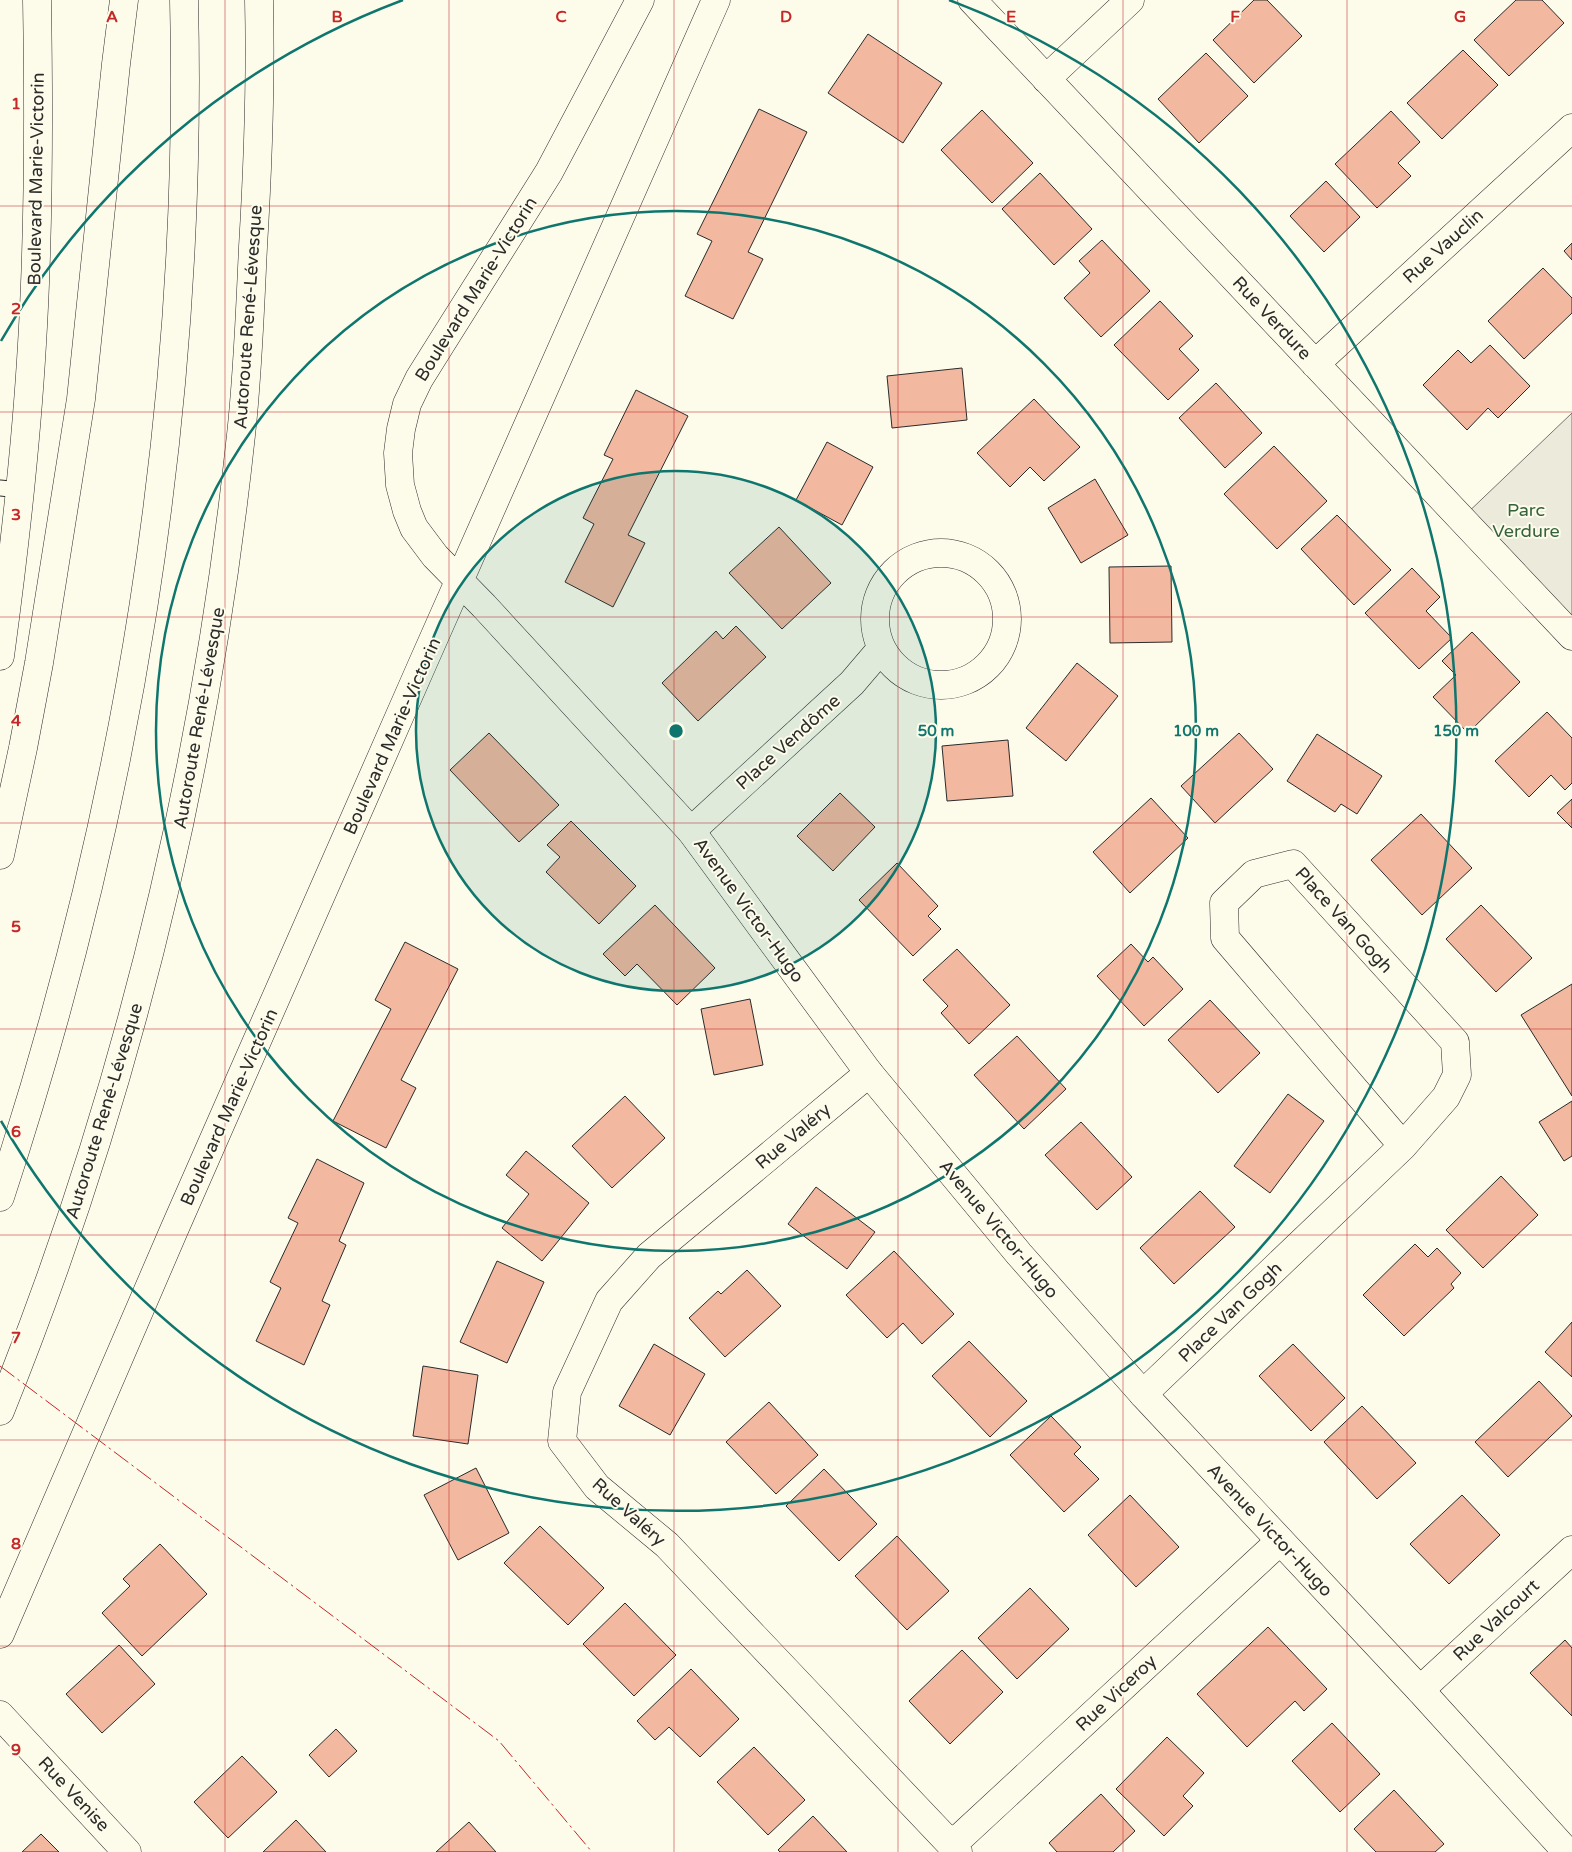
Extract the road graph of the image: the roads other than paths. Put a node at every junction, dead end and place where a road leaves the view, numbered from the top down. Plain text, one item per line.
1 (37, 0) edge
2 (124, 0) edge
3 (184, 0) edge
4 (259, 0) edge
5 (275, 0) edge
6 (640, 0) edge
7 (716, 0) edge
8 (972, 0) edge
9 (1130, 0) edge
10 (1046, 79) junction
11 (259, 110) junction
12 (1572, 128) edge
13 (1315, 364) junction
14 (10, 489) edge
15 (460, 582) junction
16 (1572, 636) edge
17 (881, 649) junction
18 (0, 656) edge
19 (691, 831) junction
20 (0, 855) edge
21 (869, 1073) junction
22 (1403, 1146) junction
23 (0, 1197) edge
24 (1143, 1394) junction
25 (0, 1410) edge
26 (1280, 1541) junction
27 (1572, 1550) edge
28 (0, 1634) edge
29 (1420, 1690) junction
30 (0, 1715) edge
31 (955, 1849) edge
32 (127, 1852) edge
33 (1567, 1852) edge

1 - 14 main road, Boulevard Marie-Victorin
2 - 20 main road
3 - 23 main road
4 - 11 main road, Autoroute René-Lévesque
5 - 11 main road
6 - 15 main road, Boulevard Marie-Victorin
7 - 15 main road, Boulevard Marie-Victorin
8 - 10 main road, Rue Verdure
9 - 10 main road
10 - 13 main road, Rue Verdure
11 - 25 main road, Autoroute René-Lévesque
12 - 13 main road, Rue Vauclin
13 - 16 main road, Rue Verdure
14 - 18 main road, Boulevard Marie-Victorin
15 - 19 main road, Avenue Victor-Hugo
15 - 28 main road, Boulevard Marie-Victorin
17 - 17 main road
17 - 19 main road, Place Vendôme
19 - 21 main road, Avenue Victor-Hugo
21 - 24 main road, Avenue Victor-Hugo
21 - 31 main road, Rue Valéry
22 - 22 main road, Place Van Gogh
22 - 24 main road, Place Van Gogh
24 - 26 main road, Avenue Victor-Hugo
26 - 29 main road, Avenue Victor-Hugo
26 - 31 main road, Rue Viceroy
27 - 29 main road, Rue Valcourt
29 - 33 main road, Avenue Victor-Hugo
30 - 32 main road, Rue Venise

